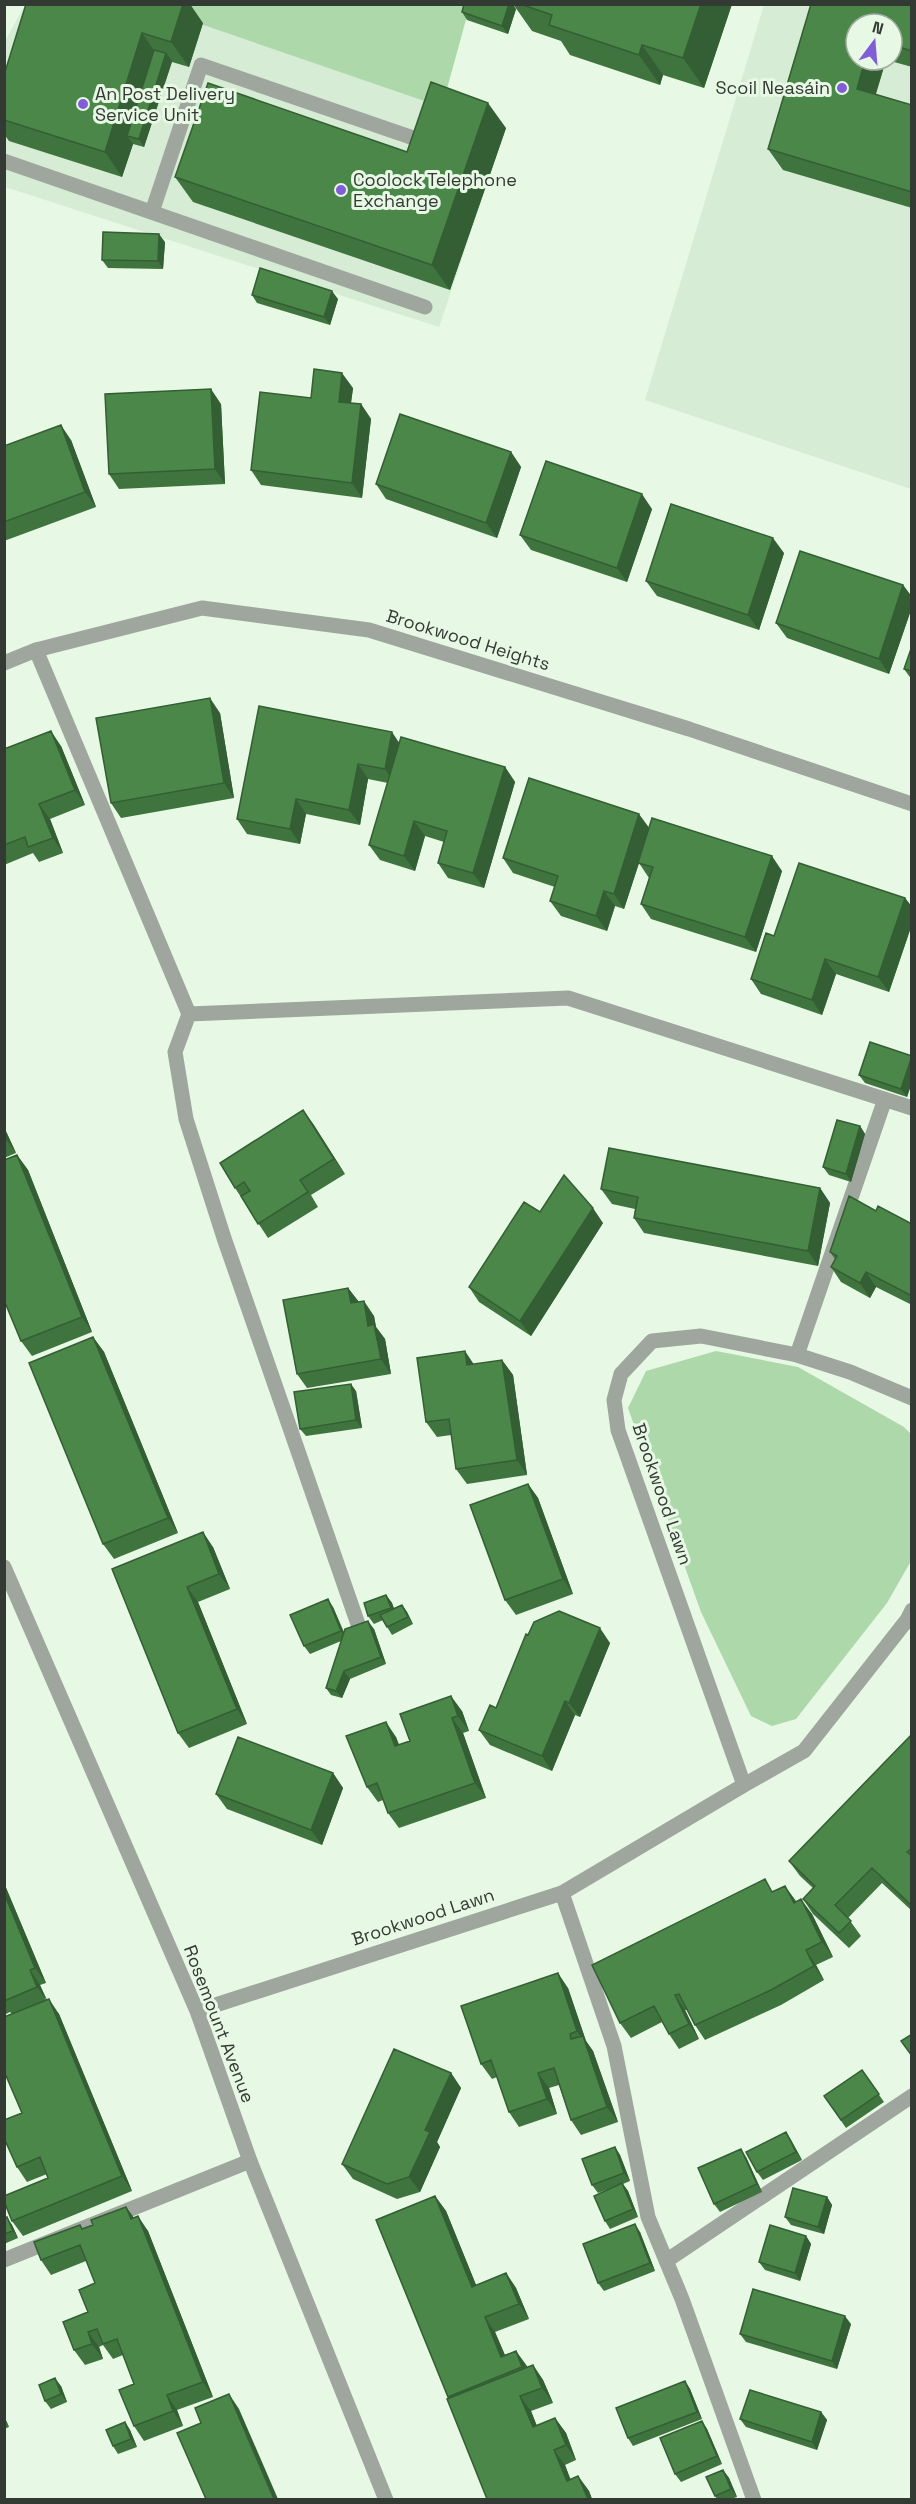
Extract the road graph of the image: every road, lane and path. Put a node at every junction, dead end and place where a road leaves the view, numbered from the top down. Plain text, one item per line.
1 (425, 142) edge
2 (4, 161) edge
3 (152, 212) junction
4 (425, 307) dead end
5 (36, 650) junction
6 (4, 663) edge
7 (912, 804) edge
8 (189, 1014) junction
9 (885, 1099) junction
10 (912, 1108) edge
11 (797, 1355) junction
12 (912, 1398) edge
13 (4, 1567) edge
14 (912, 1610) edge
15 (359, 1627) edge
16 (744, 1785) junction
17 (562, 1893) junction
18 (197, 2011) junction
19 (912, 2096) edge
20 (250, 2161) junction
21 (4, 2260) edge
22 (666, 2261) junction
23 (386, 2499) edge
24 (754, 2499) edge

1 - 3 street
2 - 3 street
3 - 4 street
5 - 6 street, Brookwood Heights
5 - 7 street, Brookwood Heights
5 - 8 street
8 - 9 street
8 - 15 street
9 - 10 street
9 - 11 street
11 - 12 street, Brookwood Lawn
11 - 16 street, Brookwood Lawn
13 - 18 street, Rosemount Avenue
14 - 16 street, Brookwood Lawn
16 - 17 street, Brookwood Lawn
17 - 18 street, Brookwood Lawn
17 - 22 street
18 - 20 street, Rosemount Avenue
19 - 22 street
20 - 21 street
20 - 23 street, Rosemount Avenue
22 - 24 street

